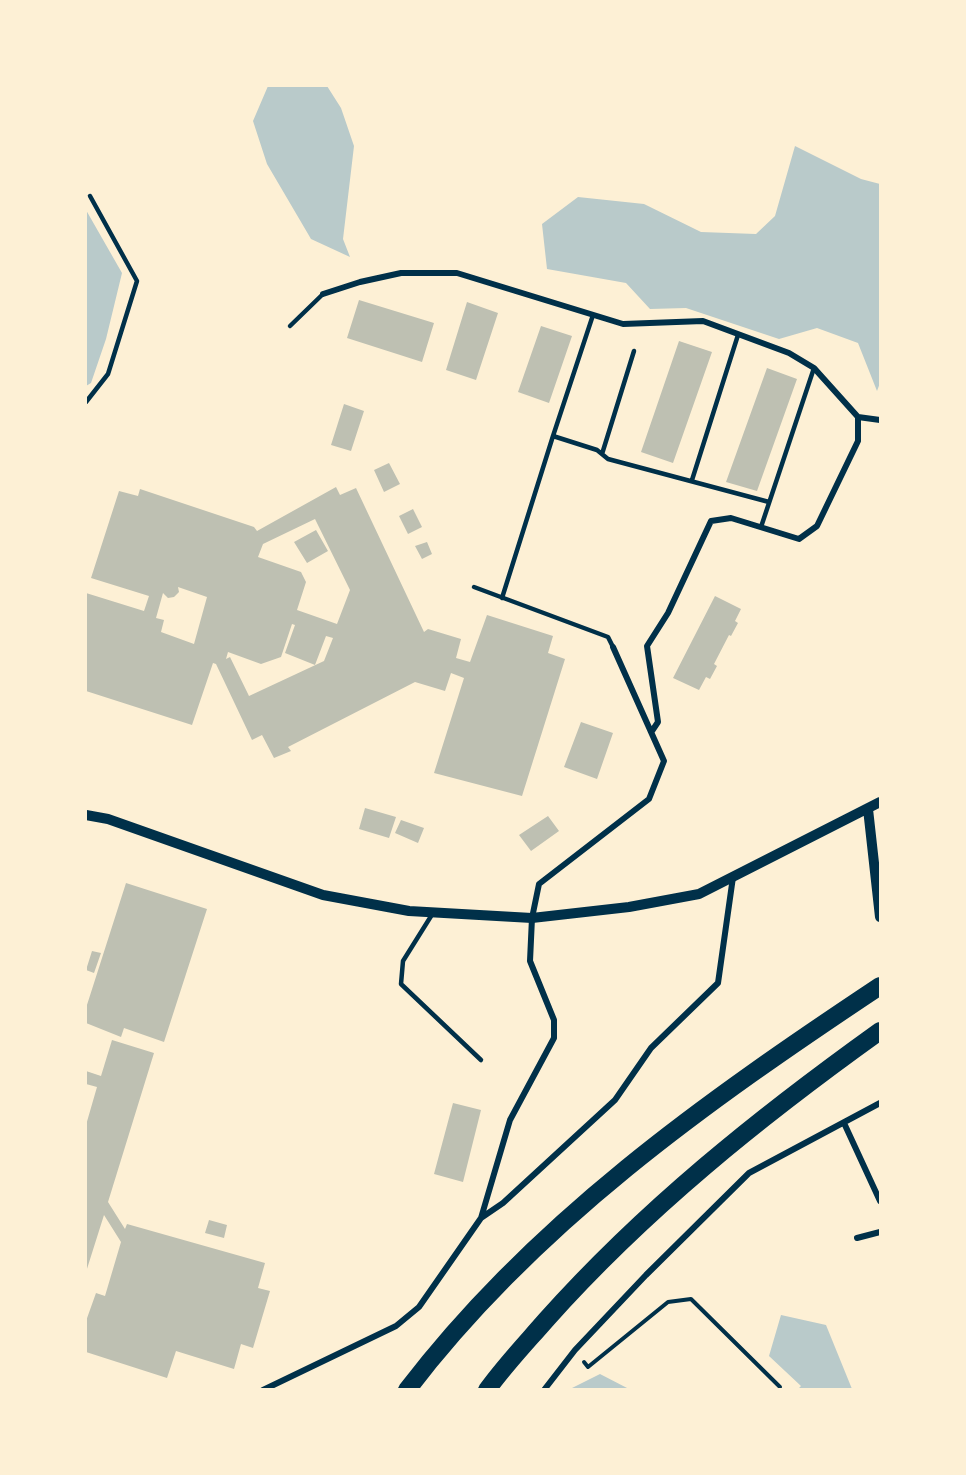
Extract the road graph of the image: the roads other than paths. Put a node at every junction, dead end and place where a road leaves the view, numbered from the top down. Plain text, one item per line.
1 (90, 196) dead end
2 (322, 294) joint
3 (593, 315) junction
4 (290, 326) dead end
5 (738, 335) junction
6 (634, 351) dead end
7 (814, 368) junction
8 (86, 402) edge
9 (858, 417) junction
10 (880, 420) edge
11 (553, 436) junction
12 (602, 454) junction
13 (692, 480) junction
14 (769, 502) junction
15 (761, 527) junction
16 (474, 587) dead end
17 (502, 598) junction
18 (613, 647) joint
19 (652, 731) junction
20 (880, 802) edge
21 (868, 810) junction
22 (86, 815) edge
23 (733, 877) junction
24 (433, 913) junction
25 (880, 917) edge
26 (532, 918) junction
27 (880, 986) edge
28 (880, 1031) edge
29 (481, 1060) dead end
30 (880, 1103) edge
31 (844, 1124) junction
32 (880, 1201) edge
33 (481, 1218) junction
34 (880, 1232) edge
35 (857, 1238) dead end
36 (263, 1389) edge
37 (407, 1389) edge
38 (487, 1389) edge
39 (544, 1389) edge

1 - 8 lane
2 - 3 street
2 - 4 lane
3 - 5 street
3 - 11 lane
5 - 7 street
5 - 13 lane
6 - 12 lane
7 - 9 street
7 - 14 lane
9 - 10 street
9 - 15 street
11 - 12 lane
11 - 17 lane
12 - 13 lane
13 - 14 lane
14 - 15 lane
15 - 19 street
16 - 17 lane
17 - 18 lane
18 - 19 street
19 - 26 street
20 - 21 street
21 - 23 street
21 - 25 street
22 - 24 street
23 - 26 street
23 - 33 street
24 - 26 street
24 - 29 lane
26 - 33 street
27 - 37 highway
28 - 38 highway
30 - 31 street
31 - 32 street
31 - 39 street
33 - 36 street
34 - 35 street

